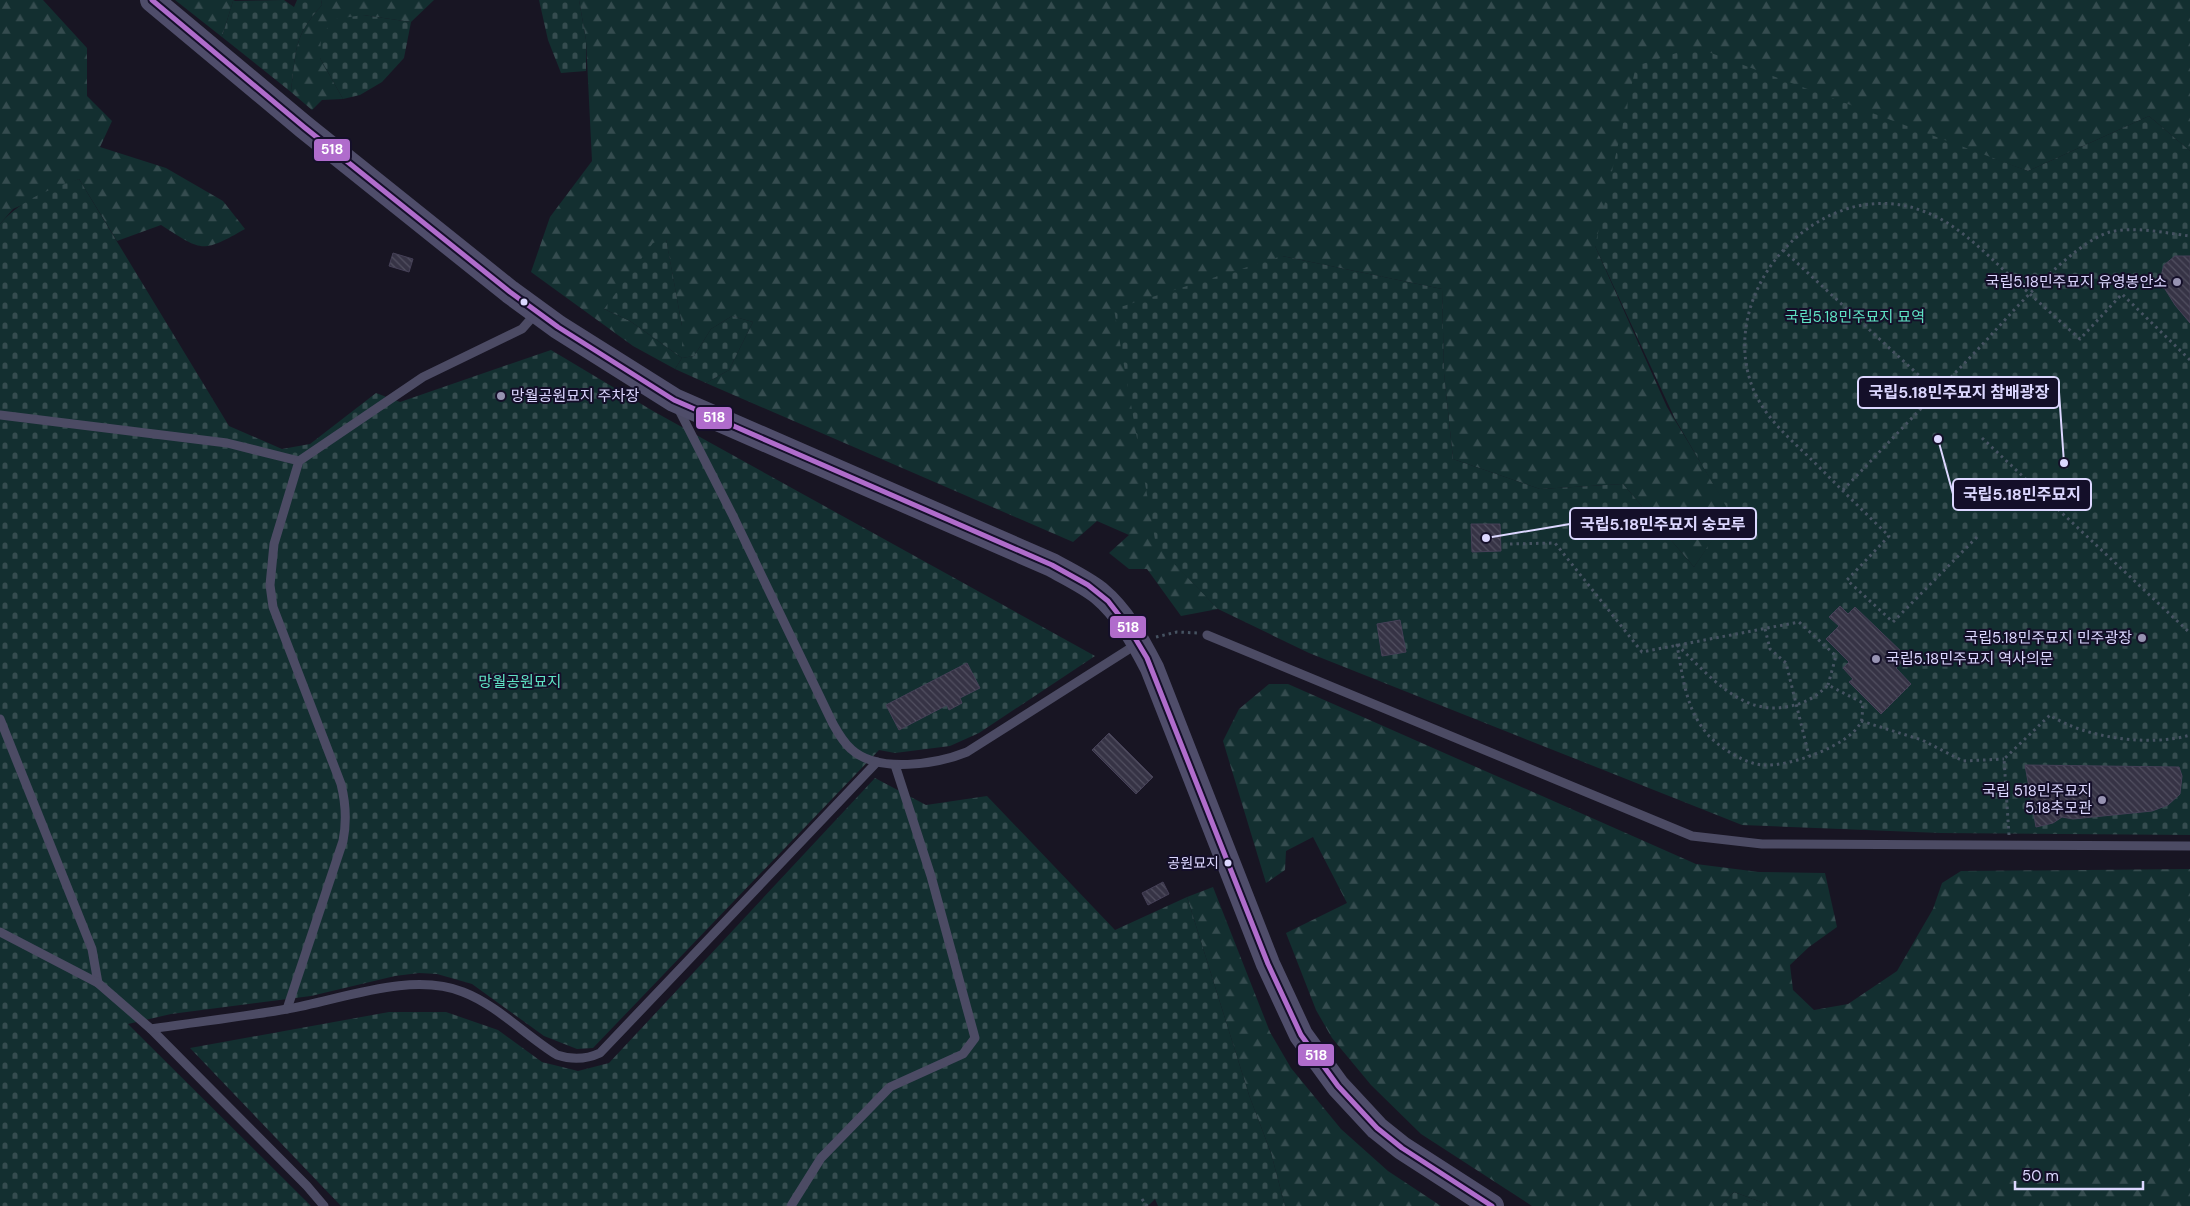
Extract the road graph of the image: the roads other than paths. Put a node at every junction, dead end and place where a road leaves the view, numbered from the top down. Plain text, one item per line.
1 (152, 0) edge
2 (537, 311) junction
3 (674, 400) junction
4 (0, 415) edge
5 (299, 461) junction
6 (1207, 635) road end
7 (1139, 643) junction
8 (0, 719) edge
9 (877, 762) junction
10 (895, 765) junction
11 (2190, 846) edge
12 (0, 932) edge
13 (98, 983) junction
14 (288, 1009) junction
15 (151, 1029) junction
16 (324, 1206) edge
17 (790, 1206) edge
18 (1492, 1206) edge

1 - 2 main road
2 - 3 main road
2 - 5 lane
3 - 7 main road
3 - 9 lane
4 - 5 lane
5 - 14 lane
6 - 11 lane
7 - 10 lane
7 - 18 main road
8 - 13 lane
9 - 10 lane
9 - 14 lane
10 - 17 lane
12 - 13 lane
13 - 15 lane
14 - 15 lane
15 - 16 lane

